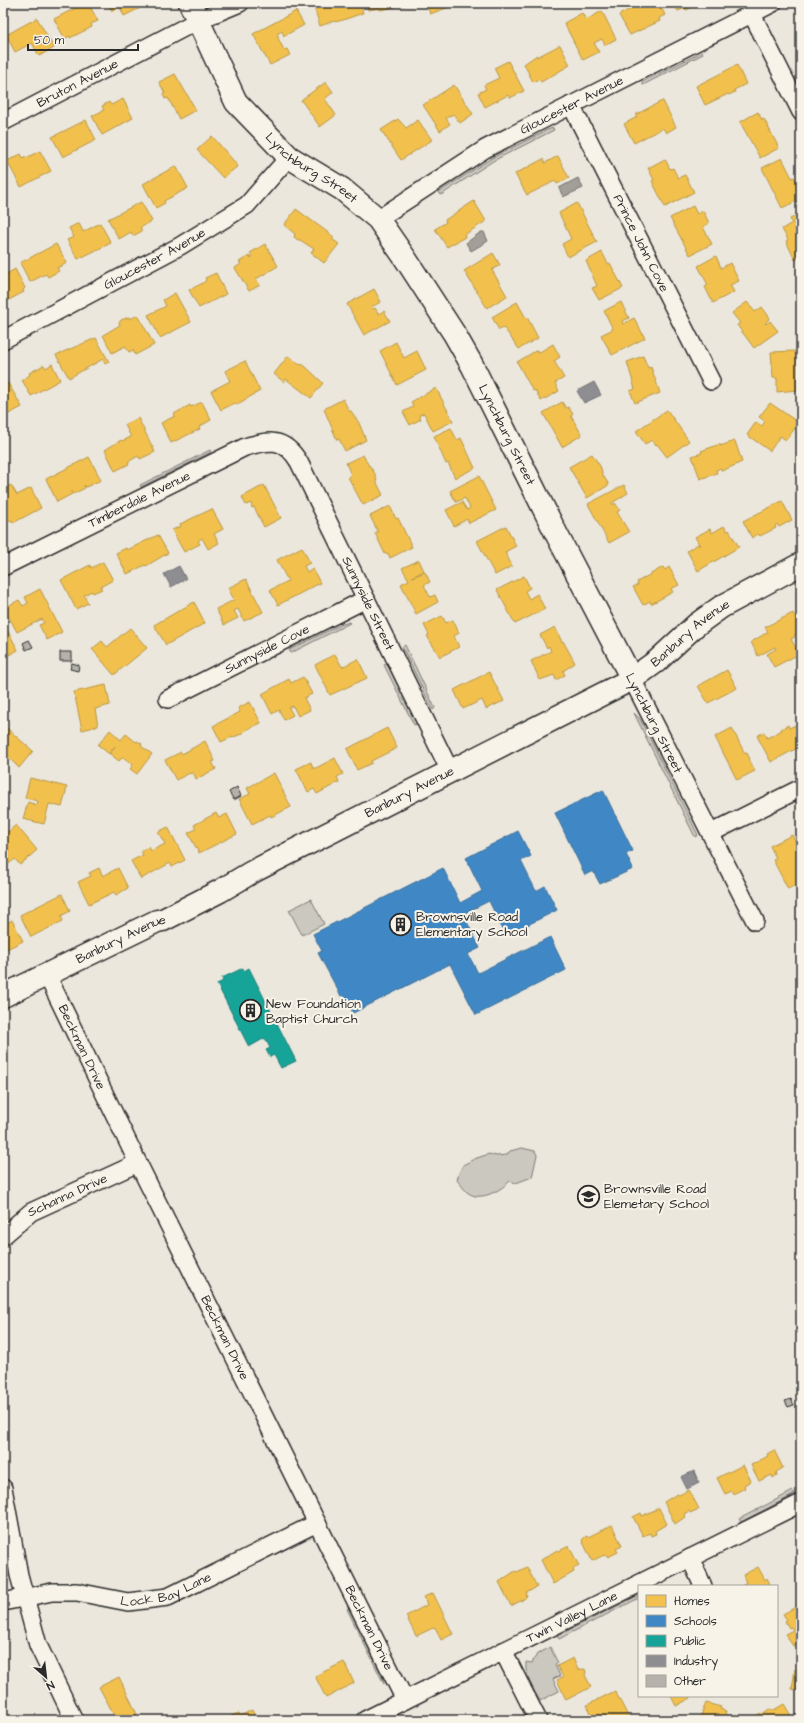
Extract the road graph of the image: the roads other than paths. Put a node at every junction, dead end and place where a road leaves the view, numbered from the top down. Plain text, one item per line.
1 (240, 3) edge
2 (773, 3) edge
3 (194, 12) edge
4 (752, 14) junction
5 (571, 105) junction
6 (801, 112) edge
7 (3, 122) edge
8 (289, 157) junction
9 (378, 219) junction
10 (3, 340) edge
11 (711, 381) dead end
12 (279, 442) joint
13 (801, 564) edge
14 (3, 567) edge
15 (366, 600) junction
16 (632, 679) junction
17 (168, 699) dead end
18 (450, 771) junction
19 (801, 788) edge
20 (711, 834) junction
21 (755, 921) dead end
22 (47, 975) junction
23 (3, 996) edge
24 (138, 1164) junction
25 (3, 1236) edge
26 (3, 1488) edge
27 (801, 1503) edge
28 (317, 1523) junction
29 (690, 1558) junction
30 (704, 1585) edge
31 (25, 1597) junction
32 (3, 1602) edge
33 (503, 1651) junction
34 (405, 1700) junction
35 (74, 1720) edge
36 (365, 1720) edge
37 (538, 1720) edge

1 - 3 street, Bruton Avenue
2 - 4 street, Gloucester Avenue
3 - 7 street, Bruton Avenue
3 - 8 street, Lynchburg Street
4 - 5 street, Gloucester Avenue
4 - 6 street
5 - 9 street, Gloucester Avenue
5 - 11 street, Prince John Cove
8 - 9 street, Lynchburg Street
8 - 10 street, Gloucester Avenue
9 - 16 street, Lynchburg Street
12 - 14 street, Timberdale Avenue
12 - 15 street, Sunnyside Street
13 - 16 street, Banbury Avenue
15 - 17 street, Sunnyside Cove
15 - 18 street, Sunnyside Street
16 - 18 street, Banbury Avenue
16 - 20 street, Lynchburg Street
18 - 22 street, Banbury Avenue
19 - 20 street
20 - 21 street, Lynchburg Street
22 - 23 street, Banbury Avenue
22 - 24 street, Beckman Drive
24 - 25 street, Schanna Drive
24 - 28 street, Beckman Drive
26 - 31 street
27 - 29 street, Twin Valley Lane
28 - 31 street, Lock Bay Lane
28 - 34 street, Beckman Drive
29 - 30 street
29 - 33 street, Twin Valley Lane
31 - 32 street, Lock Bay Lane
31 - 35 street
33 - 34 street, Twin Valley Lane
33 - 37 street
34 - 36 street, Twin Valley Lane

